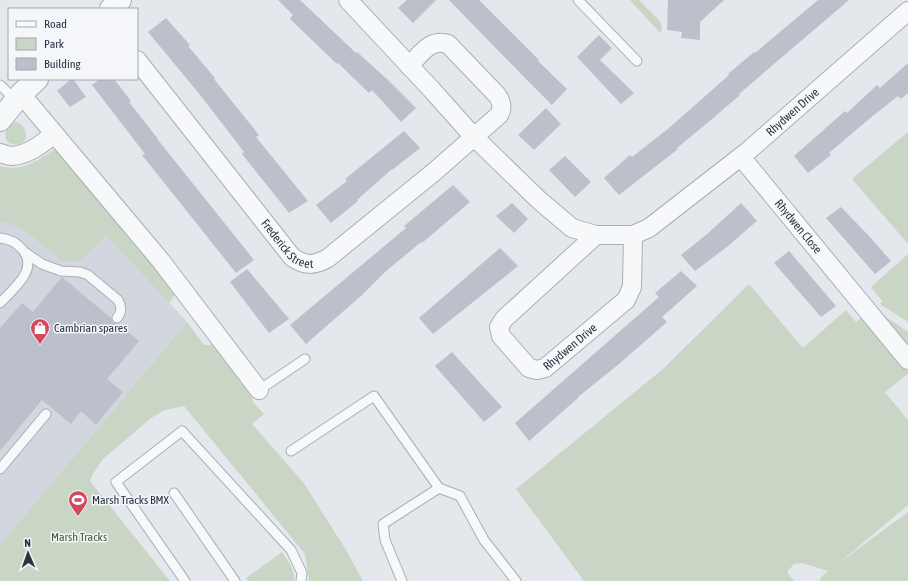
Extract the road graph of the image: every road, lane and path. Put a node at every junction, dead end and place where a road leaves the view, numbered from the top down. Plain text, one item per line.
1 (120, 0) edge
2 (348, 0) edge
3 (578, 0) edge
4 (112, 8) edge
5 (908, 11) edge
6 (138, 61) edge
7 (637, 61) dead end
8 (409, 66) junction
9 (36, 80) edge
10 (0, 85) edge
11 (18, 97) junction
12 (0, 120) edge
13 (54, 134) junction
14 (473, 136) junction
15 (0, 153) edge
16 (741, 157) junction
17 (596, 235) junction
18 (633, 235) junction
19 (0, 238) edge
20 (26, 253) junction
21 (0, 303) edge
22 (117, 318) dead end
23 (305, 359) dead end
24 (908, 360) edge
25 (259, 390) joint
26 (46, 414) dead end
27 (291, 451) dead end
28 (0, 469) edge
29 (439, 488) junction
30 (174, 493) dead end
31 (186, 581) edge
32 (235, 581) edge
33 (301, 581) edge
34 (402, 581) edge
35 (516, 581) edge

1 - 4 street
2 - 8 street, Rhydwen Drive
3 - 7 lane
5 - 16 street, Rhydwen Drive
6 - 14 street, Frederick Street
8 - 14 street, Rhydwen Drive
8 - 14 street
9 - 11 street
10 - 11 lane
11 - 12 street
11 - 13 street
13 - 15 street
13 - 25 street
14 - 17 street, Rhydwen Drive
16 - 18 street, Rhydwen Drive
16 - 24 street, Rhydwen Close
17 - 18 street, Rhydwen Drive
17 - 18 street, Rhydwen Drive
19 - 20 lane
20 - 21 lane
20 - 22 lane
23 - 25 lane
26 - 28 lane
27 - 29 lane
29 - 34 lane
29 - 35 lane
30 - 32 lane
31 - 33 lane

